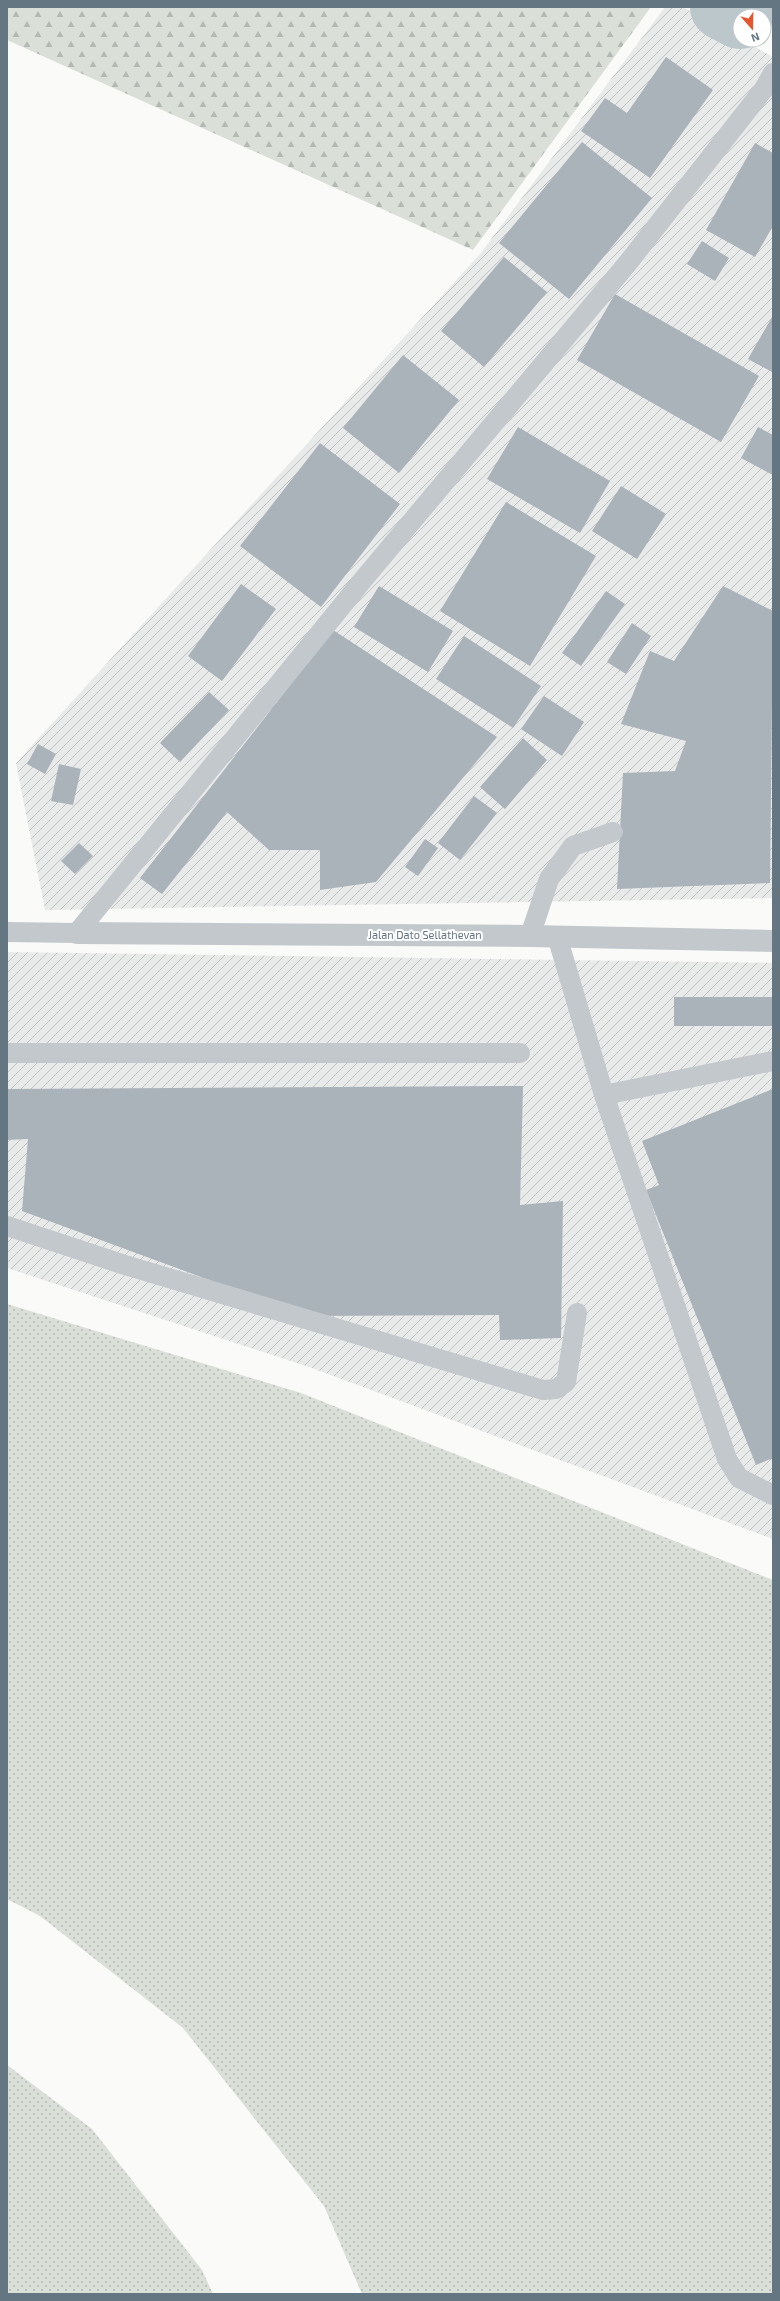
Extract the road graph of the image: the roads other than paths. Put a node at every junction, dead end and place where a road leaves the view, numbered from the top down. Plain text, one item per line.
1 (768, 81) edge
2 (613, 832) dead end
3 (7, 932) edge
4 (77, 934) junction
5 (530, 936) junction
6 (557, 936) junction
7 (773, 941) edge
8 (7, 1053) edge
9 (520, 1053) dead end
10 (773, 1061) edge
11 (604, 1095) junction
12 (7, 1226) edge
13 (577, 1313) dead end
14 (773, 1495) edge

1 - 4 lane
2 - 5 lane
3 - 4 lane
4 - 5 street, Jalan Dato Sellathevan
5 - 6 street, Jalan Dato Sellathevan
6 - 7 street, Jalan Dato Sellathevan
6 - 11 lane
8 - 9 lane
10 - 11 lane
11 - 14 lane
12 - 13 lane

